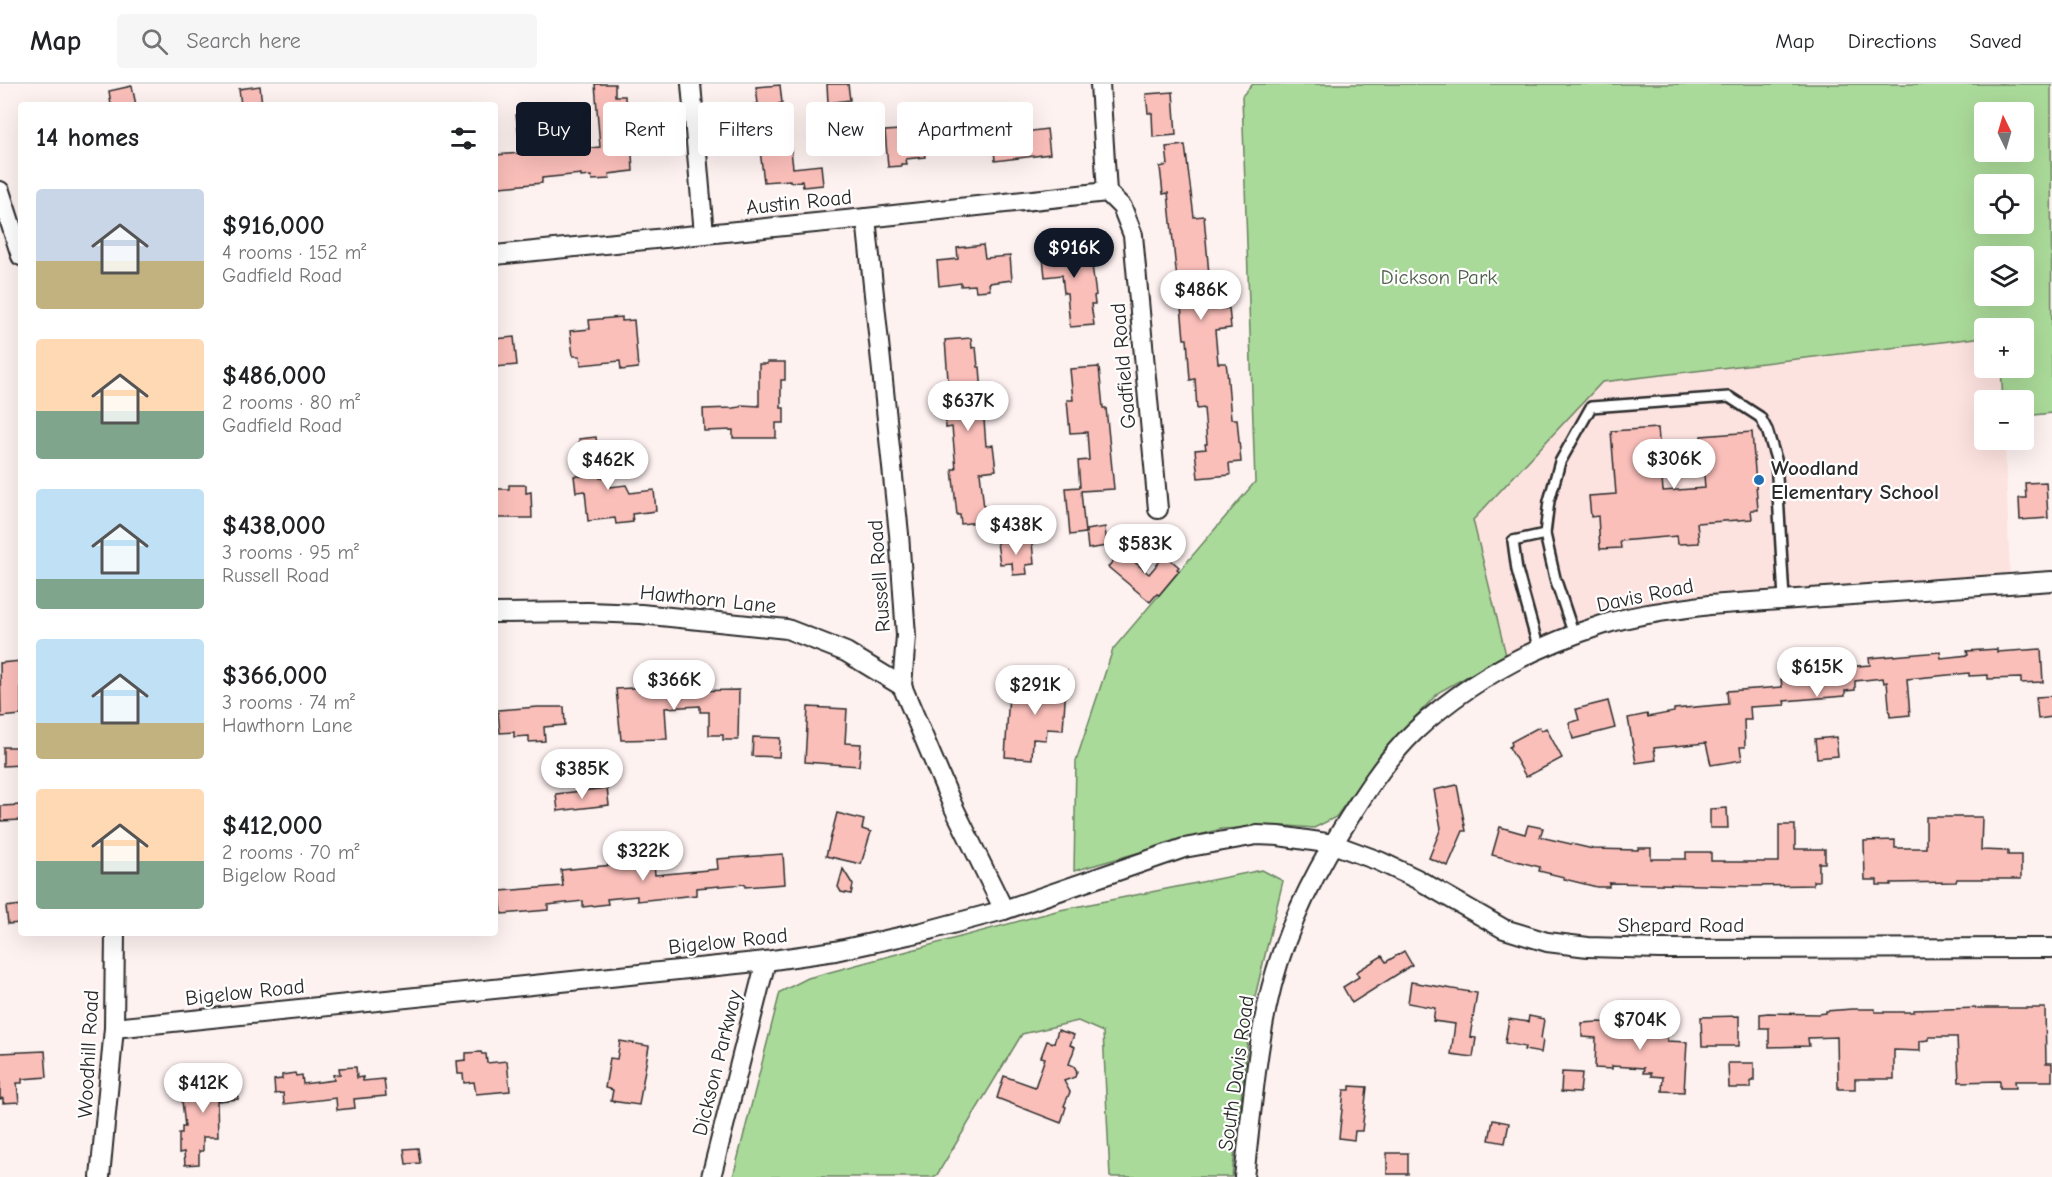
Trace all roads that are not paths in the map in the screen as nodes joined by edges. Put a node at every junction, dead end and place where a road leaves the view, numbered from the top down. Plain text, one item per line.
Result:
1 (691, 84) edge
2 (1100, 84) edge
3 (0, 191) edge
4 (1107, 192) junction
5 (866, 218) junction
6 (704, 234) junction
7 (18, 247) edge
8 (498, 255) edge
9 (1158, 509) dead end
10 (1545, 534) junction
11 (2052, 581) edge
12 (1784, 599) junction
13 (498, 613) edge
14 (1574, 635) junction
15 (1539, 650) junction
16 (902, 686) junction
17 (1333, 844) junction
18 (1004, 910) junction
19 (116, 936) edge
20 (2052, 948) edge
21 (766, 961) junction
22 (114, 1028) junction
23 (100, 1177) edge
24 (711, 1177) edge
25 (1244, 1177) edge

1 - 6 street
2 - 4 street
3 - 7 street
4 - 5 street, Austin Road
4 - 9 street, Gadfield Road
5 - 6 street, Austin Road
5 - 16 street, Russell Road
6 - 8 street, Austin Road
10 - 12 lane
10 - 14 lane
10 - 15 lane
11 - 12 street, Davis Road
12 - 14 street, Davis Road
13 - 16 street, Hawthorn Lane
14 - 15 street, Davis Road
15 - 17 street, Davis Road
16 - 18 street, Russell Road
17 - 18 street, Bigelow Road
17 - 20 street, Shepard Road
17 - 25 street, South Davis Road
18 - 21 street, Bigelow Road
19 - 22 street, Woodhill Road
21 - 22 street, Bigelow Road
21 - 24 street, Dickson Parkway
22 - 23 street, Woodhill Road

